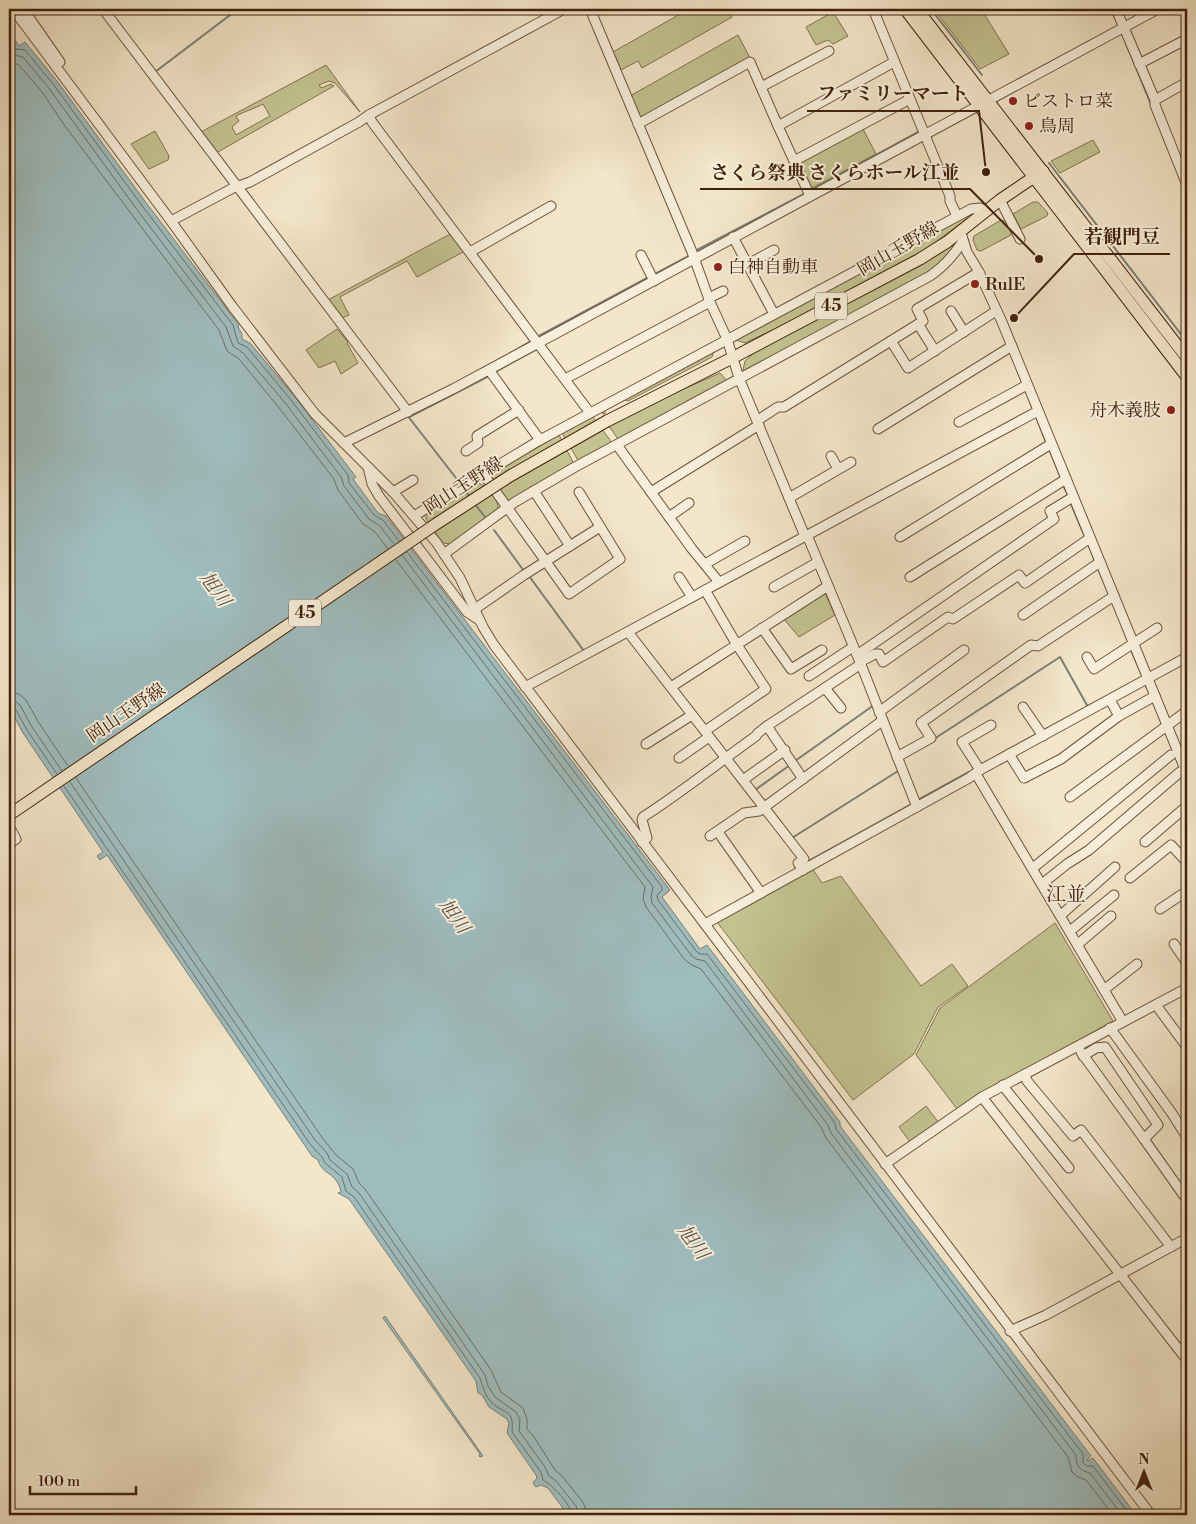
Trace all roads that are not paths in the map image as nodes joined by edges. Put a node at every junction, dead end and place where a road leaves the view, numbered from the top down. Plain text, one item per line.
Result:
1 (12, 9) edge
2 (23, 9) edge
3 (103, 9) edge
4 (564, 9) edge
5 (590, 9) edge
6 (873, 9) edge
7 (905, 9) edge
8 (917, 9) edge
9 (1116, 9) edge
10 (1158, 9) edge
11 (1124, 28) junction
12 (1187, 39) edge
13 (829, 51) dead end
14 (893, 63) junction
15 (1139, 64) junction
16 (55, 65) junction
17 (1187, 82) edge
18 (761, 87) junction
19 (908, 100) junction
20 (1155, 100) junction
21 (983, 102) junction
22 (369, 117) junction
23 (638, 124) junction
24 (778, 126) junction
25 (922, 136) junction
26 (794, 162) junction
27 (1039, 174) junction
28 (1187, 185) edge
29 (237, 188) junction
30 (809, 193) junction
31 (1000, 200) junction
32 (551, 206) dead end
33 (986, 211) junction
34 (957, 216) junction
35 (171, 221) junction
36 (962, 236) junction
37 (1020, 239) dead end
38 (735, 240) junction
39 (774, 250) dead end
40 (470, 252) junction
41 (641, 255) dead end
42 (693, 255) junction
43 (954, 255) junction
44 (970, 256) junction
45 (748, 264) junction
46 (979, 272) junction
47 (652, 277) junction
48 (723, 291) dead end
49 (710, 300) junction
50 (950, 311) dead end
51 (996, 311) junction
52 (774, 314) junction
53 (918, 324) junction
54 (964, 332) junction
55 (727, 339) junction
56 (890, 341) junction
57 (537, 343) junction
58 (1009, 348) junction
59 (935, 351) junction
60 (734, 357) junction
61 (1187, 358) edge
62 (491, 372) junction
63 (1187, 377) edge
64 (740, 378) junction
65 (565, 379) junction
66 (1025, 386) junction
67 (519, 410) junction
68 (1038, 411) junction
69 (406, 413) junction
70 (590, 413) junction
71 (758, 422) junction
72 (960, 422) dead end
73 (878, 429) dead end
74 (540, 440) junction
75 (344, 443) junction
76 (1051, 444) junction
77 (617, 445) junction
78 (466, 451) dead end
79 (831, 456) dead end
80 (851, 462) dead end
81 (368, 467) junction
82 (838, 469) junction
83 (484, 475) junction
84 (1066, 479) junction
85 (412, 480) dead end
86 (534, 491) junction
87 (393, 492) junction
88 (579, 492) dead end
89 (651, 492) junction
90 (1073, 497) junction
91 (789, 498) junction
92 (689, 504) dead end
93 (507, 509) junction
94 (414, 516) junction
95 (669, 517) junction
96 (600, 527) junction
97 (807, 535) junction
98 (900, 537) dead end
99 (1088, 540) junction
100 (745, 541) dead end
101 (570, 546) junction
102 (444, 554) junction
103 (546, 561) junction
104 (816, 563) junction
105 (705, 564) junction
106 (1098, 564) junction
107 (679, 577) dead end
108 (910, 577) dead end
109 (719, 582) junction
110 (774, 587) dead end
111 (826, 587) junction
112 (706, 592) junction
113 (692, 597) junction
114 (1112, 597) junction
115 (474, 609) junction
116 (1023, 615) dead end
117 (480, 621) junction
118 (762, 628) junction
119 (1157, 628) dead end
120 (628, 634) junction
121 (737, 644) junction
122 (1131, 645) junction
123 (822, 650) dead end
124 (964, 650) dead end
125 (856, 657) junction
126 (1087, 657) dead end
127 (1187, 658) edge
128 (809, 676) dead end
129 (1148, 679) junction
130 (525, 687) junction
131 (671, 687) junction
132 (825, 688) junction
133 (1152, 697) junction
134 (1111, 701) junction
135 (1023, 707) dead end
136 (840, 708) dead end
137 (1187, 711) edge
138 (879, 712) junction
139 (1119, 716) junction
140 (690, 717) junction
141 (882, 721) junction
142 (991, 725) dead end
143 (768, 726) junction
144 (1164, 727) junction
145 (1043, 736) junction
146 (706, 737) junction
147 (646, 744) dead end
148 (785, 750) junction
149 (1171, 755) dead end
150 (1010, 756) junction
151 (679, 758) dead end
152 (897, 758) junction
153 (724, 759) junction
154 (1184, 771) edge
155 (975, 774) junction
156 (803, 779) junction
157 (743, 780) junction
158 (1070, 797) dead end
159 (915, 804) junction
160 (1187, 806) edge
161 (762, 809) junction
162 (9, 815) edge
163 (9, 826) edge
164 (642, 842) junction
165 (1145, 842) dead end
166 (9, 844) edge
167 (1187, 857) edge
168 (802, 864) junction
169 (1115, 867) dead end
170 (1033, 868) junction
171 (1130, 878) dead end
172 (1042, 884) junction
173 (1187, 891) edge
174 (761, 893) junction
175 (1114, 896) dead end
176 (1160, 909) dead end
177 (1061, 915) junction
178 (1111, 916) dead end
179 (705, 924) junction
180 (1070, 931) junction
181 (1078, 944) junction
182 (1174, 944) dead end
183 (1187, 963) edge
184 (1137, 964) dead end
185 (1187, 988) edge
186 (1105, 989) junction
187 (1158, 1007) junction
188 (1123, 1022) junction
189 (1112, 1031) junction
190 (1094, 1043) junction
191 (1187, 1047) edge
192 (1080, 1050) junction
193 (1026, 1077) junction
194 (1005, 1088) junction
195 (982, 1098) junction
196 (1187, 1137) edge
197 (1144, 1139) junction
198 (885, 1164) junction
199 (1068, 1168) dead end
200 (1187, 1200) edge
201 (1187, 1238) edge
202 (1171, 1246) junction
203 (1123, 1272) junction
204 (1010, 1331) junction
205 (1187, 1360) edge
206 (1151, 1515) edge

1 - 16 street
2 - 16 street
3 - 29 street
4 - 22 street
5 - 23 street
6 - 14 street
7 - 21 main road
8 - 21 main road
9 - 11 street
10 - 11 street
11 - 15 street
11 - 21 street
12 - 15 street
13 - 18 street
14 - 19 street
14 - 24 street
15 - 20 street
16 - 35 street
17 - 20 street
18 - 23 street
18 - 24 street
19 - 25 street
19 - 26 street
20 - 28 street
21 - 25 street
21 - 27 main road
22 - 29 street
22 - 40 street
23 - 42 street
24 - 26 street
25 - 30 street
25 - 34 street
26 - 30 street
27 - 31 main road, 岡山玉野線 / 45
27 - 61 main road
27 - 63 main road
29 - 35 street
29 - 69 street
30 - 38 street
31 - 33 main road, 岡山玉野線 / 45
31 - 37 street
32 - 40 street
33 - 34 street
33 - 36 main road, 岡山玉野線 / 45
34 - 52 street
35 - 75 street
36 - 43 street
36 - 44 street
36 - 60 main road, 岡山玉野線 / 45
38 - 42 street
38 - 45 street
39 - 45 street
40 - 57 street
41 - 47 street
42 - 47 street
42 - 49 street
43 - 44 street
43 - 64 street
44 - 46 street
45 - 52 street
46 - 51 street
46 - 53 street
47 - 57 street
48 - 49 street
49 - 55 street
49 - 65 street
50 - 54 street
51 - 54 street
51 - 58 street
52 - 55 street
53 - 56 street
53 - 59 street
54 - 59 street
55 - 60 street
55 - 70 street
56 - 59 street
56 - 71 street
57 - 62 street
57 - 65 street
58 - 66 street
58 - 73 street
60 - 64 street
60 - 162 main road, 岡山玉野線 / 45, bridge
62 - 67 street
62 - 69 street
64 - 71 street
64 - 77 street
65 - 70 street
66 - 68 street
66 - 72 street
67 - 74 street
67 - 78 street
68 - 76 street
68 - 97 street
69 - 75 street
70 - 74 street
71 - 89 street
71 - 91 street
74 - 83 street
75 - 81 street
76 - 84 street
76 - 98 street
77 - 86 street
77 - 89 street
79 - 82 street
80 - 82 street
81 - 87 street
81 - 117 street
82 - 91 street
83 - 93 street
83 - 94 street
84 - 90 street
84 - 108 street
85 - 87 street
86 - 93 street
86 - 101 street
87 - 94 street
88 - 96 street
89 - 95 street
90 - 99 street
90 - 125 street
91 - 97 street
92 - 95 street
93 - 102 street
93 - 103 street
94 - 102 street
95 - 105 street
96 - 101 street
96 - 103 street
97 - 104 street
97 - 109 street
99 - 106 street
99 - 125 street
100 - 105 street
101 - 103 street
102 - 115 street
103 - 115 street
104 - 110 street
104 - 111 street
105 - 109 street
106 - 114 street
106 - 116 street
107 - 113 street
109 - 112 street
111 - 118 street
111 - 125 street
112 - 113 street
112 - 121 street
113 - 120 street
114 - 122 street
114 - 152 street
115 - 117 street
117 - 130 street
118 - 121 street
118 - 123 street
119 - 122 street
120 - 130 street
120 - 131 street
121 - 131 street
121 - 146 street
122 - 126 street
122 - 129 street
124 - 138 street
125 - 128 street
125 - 132 street
125 - 138 street
127 - 129 street
129 - 133 street
129 - 134 street
130 - 164 street
131 - 140 street
132 - 136 street
132 - 143 street
133 - 139 street
133 - 144 street
134 - 139 street
134 - 145 street
135 - 145 street
137 - 144 street
138 - 141 street
139 - 150 street
140 - 146 street
140 - 147 street
141 - 152 street
141 - 156 street
142 - 155 street
143 - 148 street
143 - 153 street
144 - 154 street
144 - 158 street
145 - 150 street
146 - 151 street
146 - 153 street
148 - 156 street
148 - 157 street
149 - 170 street
150 - 155 street
152 - 159 street
153 - 157 street
153 - 164 street
154 - 172 street
155 - 159 street
155 - 170 street
156 - 161 street
157 - 161 street
159 - 168 street
160 - 165 street
161 - 168 street
161 - 174 street
163 - 166 street
164 - 179 street
167 - 171 street
168 - 174 street
169 - 177 street
170 - 172 street
172 - 177 street
173 - 176 street
174 - 179 street
175 - 180 street
177 - 180 street
178 - 181 street
179 - 198 street
180 - 181 street
181 - 186 street
182 - 183 street
184 - 186 street
185 - 187 street
186 - 188 street
187 - 188 street
187 - 191 street
188 - 189 street
189 - 190 street
189 - 196 street
190 - 192 street
190 - 197 street
192 - 193 street
192 - 197 street
193 - 194 street
193 - 202 street
194 - 195 street
194 - 199 street
195 - 198 street
195 - 203 street
197 - 200 street
198 - 204 street
201 - 202 street
202 - 203 street
203 - 204 street
203 - 205 street
204 - 206 street

